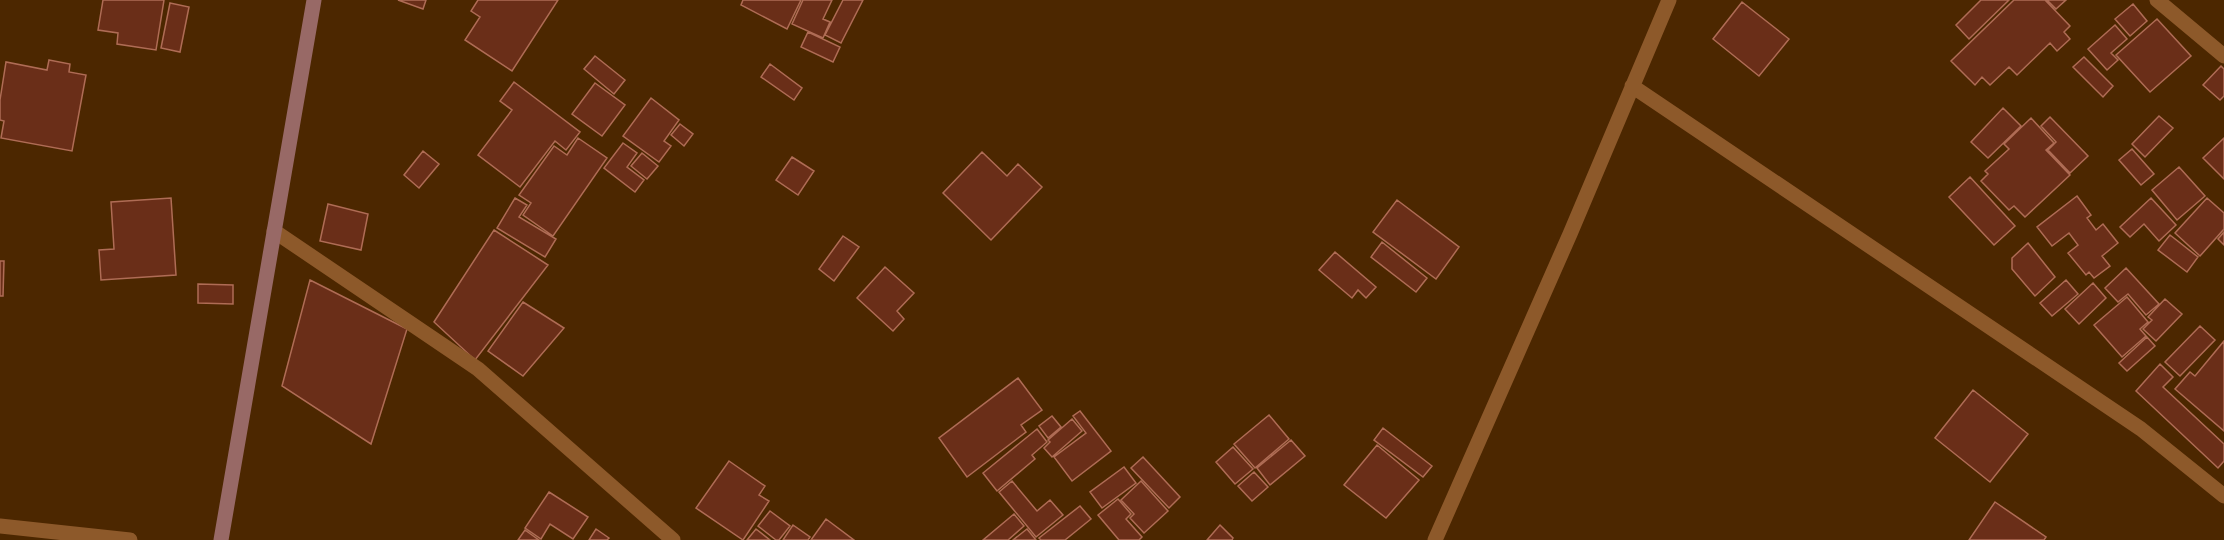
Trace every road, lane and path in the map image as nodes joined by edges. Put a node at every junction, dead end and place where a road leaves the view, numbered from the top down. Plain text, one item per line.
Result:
1 (314, 0) edge
2 (1669, 0) edge
3 (2157, 0) edge
4 (2224, 56) edge
5 (1632, 86) junction
6 (274, 231) junction
7 (2224, 496) edge
8 (0, 526) edge
9 (130, 540) edge
10 (221, 540) edge
11 (673, 540) edge
12 (1435, 540) edge

1 - 6 street
2 - 5 street
3 - 4 street
5 - 7 street
5 - 12 street
6 - 10 street
6 - 11 street
8 - 9 street

